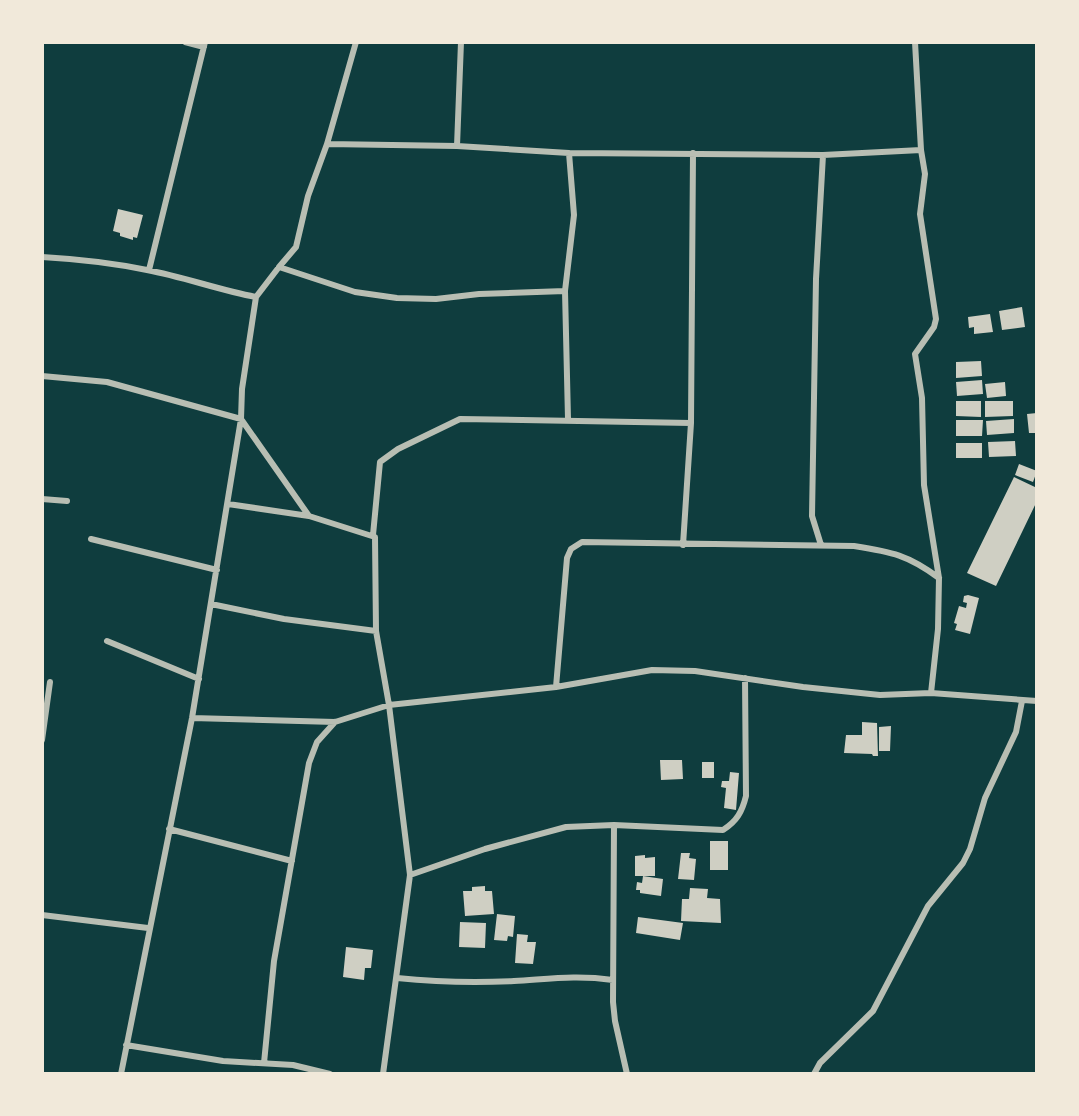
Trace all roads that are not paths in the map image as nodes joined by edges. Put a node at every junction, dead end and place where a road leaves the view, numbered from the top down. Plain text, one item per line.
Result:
1 (185, 42) edge
2 (356, 42) edge
3 (461, 42) edge
4 (915, 42) edge
5 (205, 44) edge
6 (327, 144) junction
7 (457, 146) junction
8 (921, 150) junction
9 (569, 153) junction
10 (693, 153) junction
11 (823, 155) junction
12 (42, 257) edge
13 (279, 267) junction
14 (149, 270) junction
15 (565, 291) junction
16 (256, 297) junction
17 (42, 376) edge
18 (241, 419) junction
19 (568, 419) junction
20 (691, 423) junction
21 (42, 499) edge
22 (67, 501) dead end
23 (228, 504) junction
24 (309, 516) junction
25 (373, 535) junction
26 (91, 539) dead end
27 (683, 545) junction
28 (821, 545) junction
29 (217, 570) junction
30 (939, 578) junction
31 (211, 604) junction
32 (376, 631) junction
33 (107, 641) dead end
34 (745, 678) junction
35 (199, 679) junction
36 (50, 682) dead end
37 (556, 687) junction
38 (931, 693) junction
39 (1022, 701) junction
40 (1037, 701) edge
41 (389, 705) junction
42 (192, 718) junction
43 (335, 722) junction
44 (42, 740) edge
45 (614, 825) junction
46 (169, 829) junction
47 (292, 861) junction
48 (410, 875) junction
49 (42, 915) edge
50 (148, 928) junction
51 (397, 978) junction
52 (613, 980) junction
53 (126, 1045) junction
54 (264, 1063) junction
55 (121, 1074) edge
56 (330, 1074) edge
57 (383, 1074) edge
58 (627, 1074) edge
59 (814, 1074) edge

1 - 5 street
2 - 6 street
3 - 7 street
4 - 8 street
5 - 14 street
6 - 7 street
6 - 13 street
7 - 9 street
8 - 11 street
8 - 30 street
9 - 10 street
9 - 15 street
10 - 11 street
10 - 20 street
11 - 28 street
12 - 14 street
13 - 15 street
13 - 16 street
14 - 16 street
15 - 19 street
16 - 18 street
17 - 18 street
18 - 23 street
18 - 24 street
19 - 20 street
19 - 25 street
20 - 27 street
21 - 22 street
23 - 24 street
23 - 29 street
24 - 25 street
25 - 32 street
26 - 29 street
27 - 28 street
27 - 37 street
28 - 30 street
29 - 31 street
30 - 38 street
31 - 32 street
31 - 35 street
32 - 41 street
33 - 35 street
34 - 37 street
34 - 38 street
34 - 45 street
35 - 42 street
36 - 44 street
37 - 41 street
38 - 39 street
39 - 40 street
39 - 59 street
41 - 43 street
41 - 48 street
42 - 43 street
42 - 46 street
43 - 47 street
45 - 48 street
45 - 52 street
46 - 47 street
46 - 50 street
47 - 54 street
48 - 51 street
49 - 50 street
50 - 53 street
51 - 52 street
51 - 57 street
52 - 58 street
53 - 54 street
53 - 55 street
54 - 56 street

